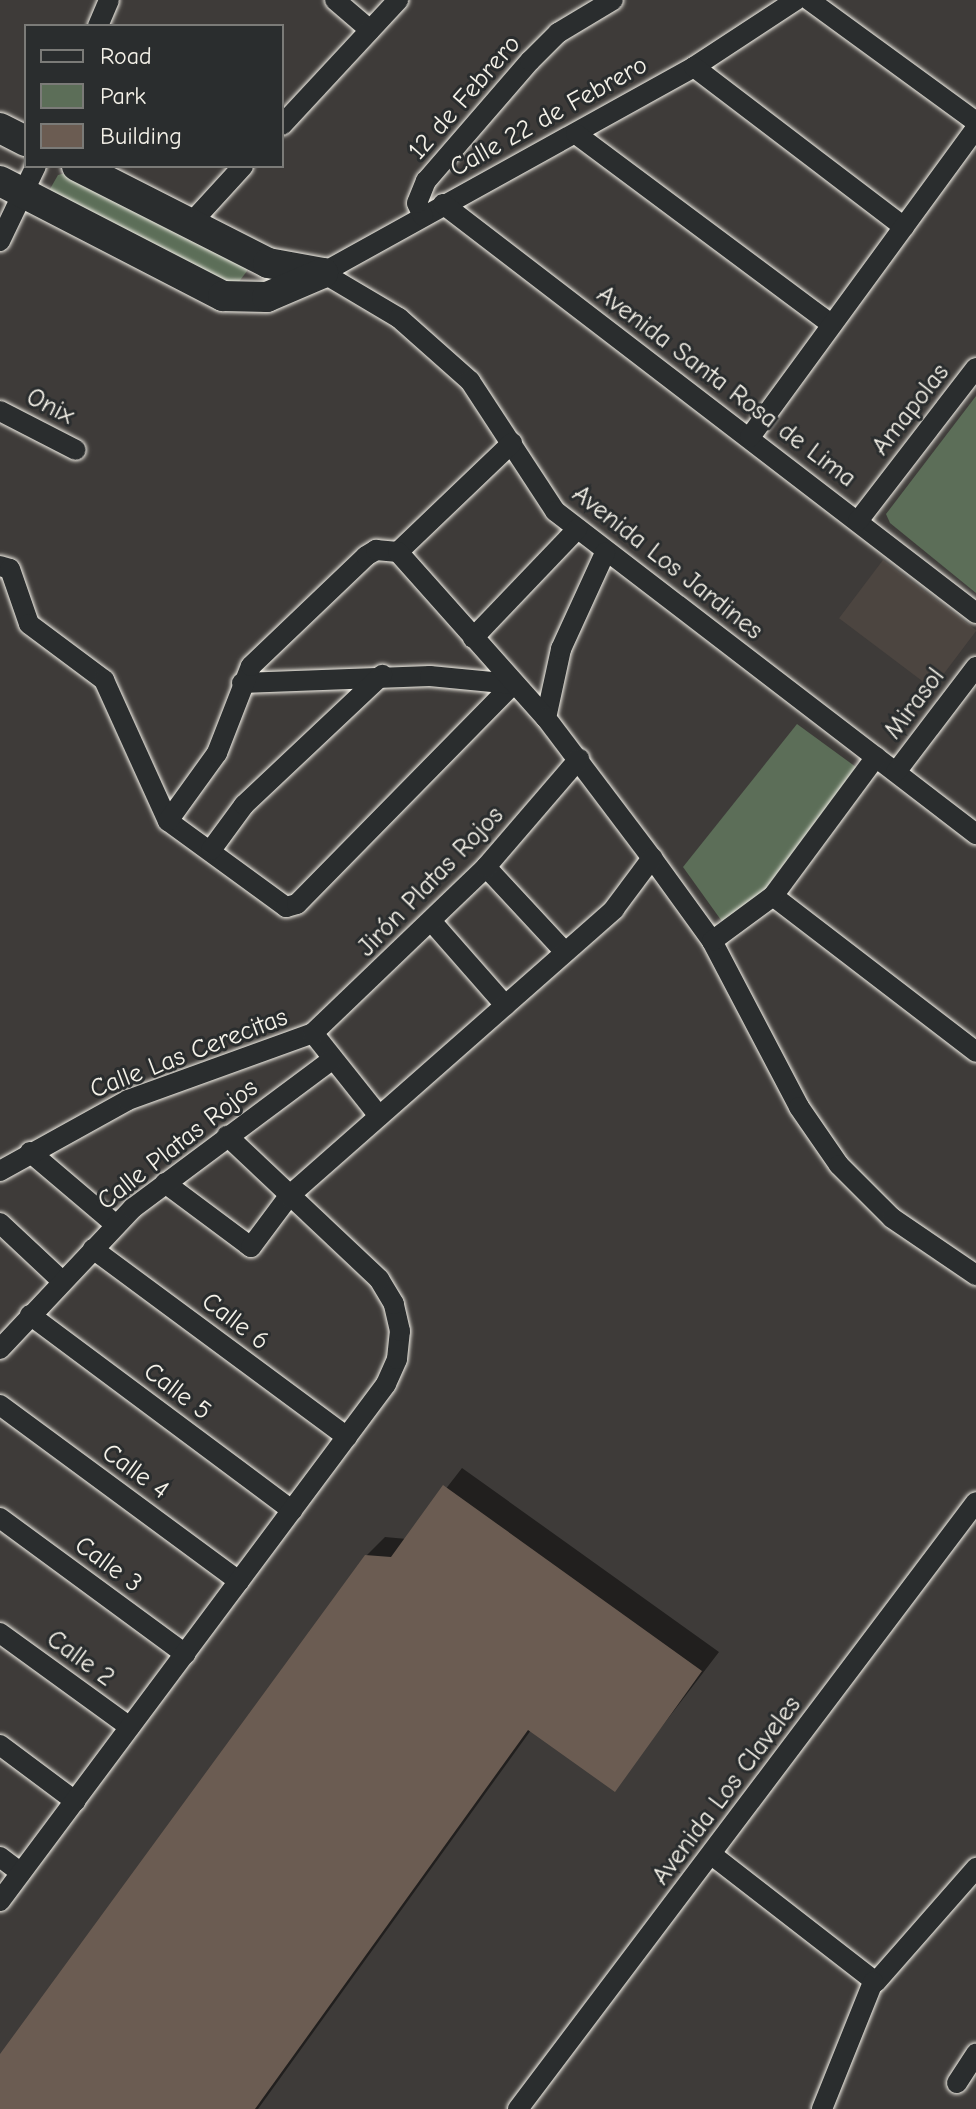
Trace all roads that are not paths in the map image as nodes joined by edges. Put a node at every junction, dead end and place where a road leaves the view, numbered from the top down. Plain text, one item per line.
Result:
1 (109, 0) edge
2 (335, 0) edge
3 (398, 0) edge
4 (613, 0) edge
5 (796, 0) edge
6 (809, 0) edge
7 (99, 24) edge
8 (370, 30) junction
9 (694, 67) junction
10 (284, 123) edge
11 (976, 125) edge
12 (0, 128) edge
13 (576, 134) junction
14 (24, 140) edge
15 (81, 168) edge
16 (241, 168) edge
17 (20, 180) edge
18 (443, 204) junction
19 (423, 216) junction
20 (191, 223) junction
21 (904, 227) junction
22 (0, 241) edge
23 (323, 273) junction
24 (832, 325) junction
25 (976, 368) edge
26 (0, 411) edge
27 (750, 437) junction
28 (512, 443) junction
29 (76, 450) dead end
30 (858, 521) junction
31 (577, 529) junction
32 (398, 552) junction
33 (605, 553) junction
34 (0, 566) edge
35 (976, 613) edge
36 (473, 638) junction
37 (976, 667) edge
38 (382, 675) junction
39 (242, 683) junction
40 (513, 684) junction
41 (546, 718) junction
42 (876, 757) junction
43 (579, 759) junction
44 (896, 772) junction
45 (168, 821) junction
46 (976, 834) edge
47 (211, 850) junction
48 (652, 858) junction
49 (486, 867) junction
50 (773, 896) junction
51 (432, 922) junction
52 (712, 941) junction
53 (565, 952) junction
54 (505, 1005) junction
55 (313, 1033) junction
56 (976, 1052) edge
57 (330, 1061) junction
58 (379, 1116) junction
59 (227, 1136) junction
60 (30, 1152) junction
61 (0, 1171) edge
62 (165, 1183) junction
63 (289, 1196) junction
64 (0, 1223) edge
65 (116, 1225) junction
66 (93, 1249) junction
67 (976, 1275) edge
68 (62, 1281) junction
69 (30, 1315) junction
70 (0, 1349) edge
71 (0, 1405) edge
72 (347, 1437) junction
73 (976, 1502) edge
74 (292, 1510) junction
75 (0, 1518) edge
76 (239, 1581) junction
77 (0, 1633) edge
78 (185, 1654) junction
79 (130, 1727) junction
80 (0, 1745) edge
81 (75, 1801) junction
82 (712, 1855) junction
83 (0, 1857) edge
84 (976, 1868) edge
85 (21, 1873) junction
86 (0, 1901) edge
87 (873, 1982) junction
88 (976, 2054) edge
89 (957, 2083) dead end
90 (518, 2109) edge
91 (822, 2109) edge

1 - 7 street
2 - 8 street
3 - 8 street
4 - 19 street, 12 de Febrero
5 - 9 street, Calle 22 de Febrero
6 - 11 street
8 - 10 street
9 - 13 street, Calle 22 de Febrero
9 - 21 street
11 - 21 street
12 - 14 street
13 - 18 street, Calle 22 de Febrero
13 - 24 street
15 - 20 street
16 - 20 street
17 - 22 street
17 - 23 street
18 - 19 street, Calle 22 de Febrero
18 - 27 street, Avenida Santa Rosa de Lima
19 - 23 street, Calle 22 de Febrero
20 - 23 street
21 - 24 street
23 - 28 street, Avenida Los Jardines
24 - 27 street
25 - 30 street, Amapolas
26 - 29 street, Onix
27 - 30 street, Avenida Santa Rosa de Lima
28 - 31 street, Avenida Los Jardines
28 - 32 street
30 - 35 street, Avenida Santa Rosa de Lima
31 - 33 street, Avenida Los Jardines
31 - 36 street
32 - 36 street
32 - 39 street
33 - 41 street
33 - 42 street, Avenida Los Jardines
34 - 45 street
36 - 40 street
37 - 44 street, Mirasol
38 - 39 street
38 - 40 street
38 - 47 street
39 - 45 street
40 - 41 street
40 - 47 street
41 - 43 street
42 - 44 street, Avenida Los Jardines
42 - 50 street
43 - 48 street
43 - 49 street, Jirón Platas Rojos
44 - 46 street, Avenida Los Jardines
45 - 47 street
48 - 52 street
48 - 53 street
49 - 51 street, Jirón Platas Rojos
49 - 53 street
50 - 52 street
50 - 56 street
51 - 54 street
51 - 55 street, Jirón Platas Rojos
52 - 67 street
53 - 54 street
54 - 58 street
55 - 57 street
55 - 60 street, Calle Las Cerecitas
57 - 58 street
57 - 59 street, Calle Platas Rojos
58 - 63 street
59 - 62 street, Calle Platas Rojos
59 - 63 street
60 - 61 street, Calle Las Cerecitas
60 - 65 street
62 - 63 street
62 - 65 street, Calle Platas Rojos
63 - 72 street
64 - 68 street
65 - 66 street, Calle Platas Rojos
66 - 68 street, Calle Platas Rojos
66 - 72 street, Calle 6
68 - 69 street, Calle Platas Rojos
69 - 70 street, Calle Platas Rojos
69 - 74 street, Calle 5
71 - 76 street, Calle 4
72 - 74 street
73 - 82 street, Avenida Los Claveles
74 - 76 street
75 - 78 street, Calle 3
76 - 78 street
77 - 79 street, Calle 2
78 - 79 street
79 - 81 street
80 - 81 street
81 - 85 street
82 - 87 street
82 - 90 street, Avenida Los Claveles
83 - 85 street
84 - 87 street
85 - 86 street
87 - 91 street
88 - 89 street

